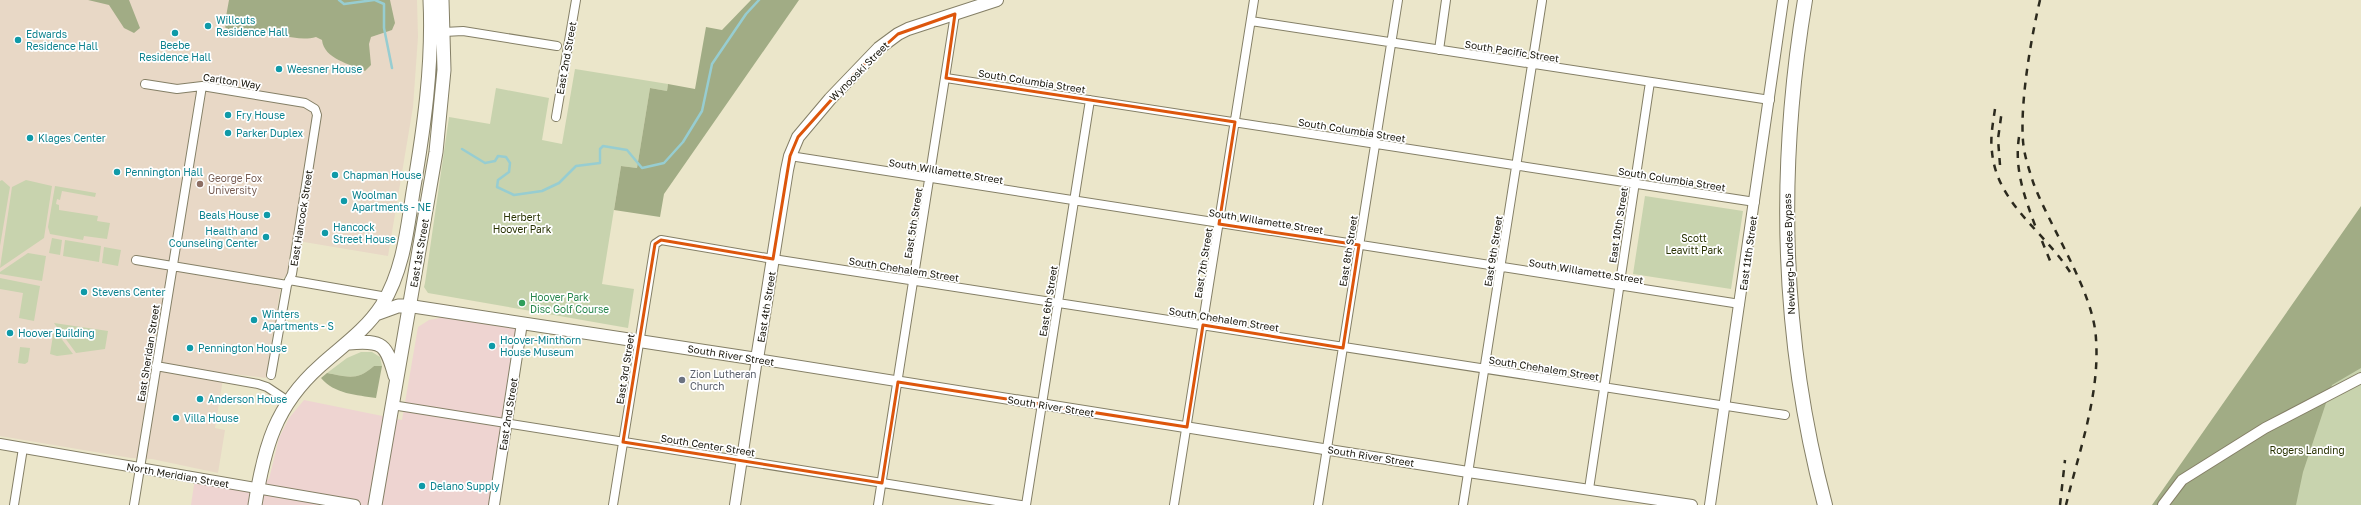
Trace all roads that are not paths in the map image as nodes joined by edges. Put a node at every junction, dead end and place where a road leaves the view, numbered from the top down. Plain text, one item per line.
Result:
1 (430, 0) edge
2 (442, 0) edge
3 (576, 0) edge
4 (997, 0) edge
5 (1254, 0) edge
6 (1398, 0) edge
7 (1446, 0) edge
8 (1784, 0) edge
9 (1805, 0) edge
10 (1542, 1) edge
11 (955, 14) junction
12 (1251, 22) junction
13 (444, 32) junction
14 (1391, 43) junction
15 (557, 46) dead end
16 (1439, 50) junction
17 (1532, 64) junction
18 (946, 78) junction
19 (1650, 82) junction
20 (145, 84) dead end
21 (202, 86) junction
22 (1090, 100) junction
23 (1770, 100) junction
24 (315, 109) joint
25 (556, 116) dead end
26 (1235, 122) junction
27 (1375, 144) junction
28 (790, 156) junction
29 (1516, 165) junction
30 (930, 179) junction
31 (1635, 184) junction
32 (1074, 202) junction
33 (1755, 202) junction
34 (1219, 224) junction
35 (661, 240) joint
36 (1359, 245) junction
37 (404, 246) junction
38 (773, 259) junction
39 (136, 260) dead end
40 (172, 266) junction
41 (1500, 268) junction
42 (914, 280) junction
43 (288, 283) junction
44 (1619, 286) junction
45 (387, 297) junction
46 (1058, 303) junction
47 (1740, 304) junction
48 (410, 306) junction
49 (376, 314) junction
50 (522, 323) junction
51 (1203, 325) junction
52 (640, 341) junction
53 (349, 343) junction
54 (1343, 348) junction
55 (757, 359) junction
56 (156, 366) junction
57 (1484, 369) junction
58 (271, 375) dead end
59 (2361, 378) edge
60 (396, 380) junction
61 (898, 382) junction
62 (1604, 388) junction
63 (288, 401) junction
64 (1042, 404) junction
65 (392, 405) junction
66 (1724, 406) junction
67 (1785, 415) dead end
68 (507, 424) junction
69 (1187, 427) junction
70 (623, 442) junction
71 (0, 444) edge
72 (23, 448) junction
73 (1326, 449) junction
74 (742, 461) junction
75 (140, 468) junction
76 (1468, 472) junction
77 (882, 483) junction
78 (258, 488) junction
79 (1589, 489) junction
80 (14, 505) edge
81 (134, 505) edge
82 (255, 505) edge
83 (355, 505) edge
84 (375, 505) edge
85 (494, 505) edge
86 (613, 505) edge
87 (735, 505) edge
88 (878, 505) edge
89 (1021, 505) edge
90 (1026, 505) edge
91 (1174, 505) edge
92 (1318, 505) edge
93 (1463, 505) edge
94 (1692, 505) edge
95 (1710, 505) edge
96 (1825, 505) edge
97 (2163, 505) edge

1 - 37 main road, East 1st Street
2 - 13 main road, East 1st Street
3 - 25 street, East 2nd Street
4 - 11 main road, Wynooski Street
5 - 12 street, East 7th Street
6 - 14 street, East 8th Street
7 - 16 street
8 - 23 street, East 11th Street
9 - 96 highway, Newberg-Dundee Bypass
10 - 17 street, East 9th Street
11 - 18 street, East 5th Street
11 - 28 main road, Wynooski Street
12 - 14 street, South Pacific Street
12 - 26 street, East 7th Street
13 - 15 street
13 - 48 main road, East 1st Street
14 - 16 street, South Pacific Street
14 - 27 street, East 8th Street
16 - 17 street, South Pacific Street
17 - 19 street, South Pacific Street
17 - 29 street, East 9th Street
18 - 22 street, South Columbia Street
18 - 30 street, East 5th Street
19 - 23 street, South Pacific Street
19 - 31 street, East 10th Street
20 - 21 street, Carlton Way
21 - 24 street, Carlton Way
21 - 40 street, East Sheridan Street
22 - 26 street, South Columbia Street
22 - 32 street, East 6th Street
23 - 33 street, East 11th Street
24 - 43 street, East Hancock Street
26 - 27 street, South Columbia Street
26 - 34 street, East 7th Street
27 - 29 street, South Columbia Street
27 - 36 street, East 8th Street
28 - 30 street, South Willamette Street
28 - 38 main road, East 4th Street
29 - 31 street, South Columbia Street
29 - 41 street, East 9th Street
30 - 32 street, South Willamette Street
30 - 42 street, East 5th Street
31 - 33 street, South Columbia Street
31 - 44 street, East 10th Street
32 - 34 street, South Willamette Street
32 - 46 street, East 6th Street
33 - 47 street, East 11th Street
34 - 36 street, South Willamette Street
34 - 51 street, East 7th Street
35 - 38 street, South Chehalem Street
35 - 52 street, East 3rd Street
36 - 41 street, South Willamette Street
36 - 54 street, East 8th Street
37 - 45 main road, East 1st Street
37 - 48 main road
38 - 42 street, South Chehalem Street
38 - 55 main road, East 4th Street
39 - 40 street
40 - 43 street
40 - 56 street, East Sheridan Street
41 - 44 street, South Willamette Street
41 - 57 street, East 9th Street
42 - 46 street, South Chehalem Street
42 - 61 street, East 5th Street
43 - 45 street
43 - 58 street, East Hancock Street
44 - 47 street, South Willamette Street
44 - 62 street, East 10th Street
45 - 49 main road, East 1st Street
46 - 51 street, South Chehalem Street
46 - 64 street, East 6th Street
47 - 66 street, East 11th Street
48 - 49 main road
48 - 50 main road, South River Street
48 - 60 main road, East 1st Street
49 - 53 main road, East 1st Street
50 - 52 main road, South River Street
50 - 68 street, East 2nd Street
51 - 54 street, South Chehalem Street
51 - 69 street, East 7th Street
52 - 55 main road, South River Street
52 - 70 street, East 3rd Street
53 - 60 main road
53 - 63 main road
54 - 57 street, South Chehalem Street
54 - 73 street, East 8th Street
55 - 61 street, South River Street
55 - 74 street, East 4th Street
56 - 63 street
56 - 75 street, East Sheridan Street
57 - 62 street, South Chehalem Street
57 - 76 street, East 9th Street
59 - 97 street
60 - 65 main road, East 1st Street
61 - 64 street, South River Street
61 - 77 street, East 5th Street
62 - 66 street, South Chehalem Street
62 - 79 street, East 10th Street
63 - 78 main road
64 - 69 street, South River Street
64 - 90 street, East 6th Street
65 - 68 street, South Center Street
65 - 84 main road, East 1st Street
66 - 67 street, South Chehalem Street
66 - 95 street, East 11th Street
68 - 70 street, South Center Street
68 - 85 street, East 2nd Street
69 - 73 street, South River Street
69 - 91 street, East 7th Street
70 - 74 street, South Center Street
70 - 86 street, East 3rd Street
71 - 72 street, North Meridian Street
72 - 75 street, North Meridian Street
72 - 80 street
73 - 76 street, South River Street
73 - 92 street, East 8th Street
74 - 77 street, South Center Street
74 - 87 street, East 4th Street
75 - 78 street, North Meridian Street
75 - 81 street, East Sheridan Street
76 - 79 street, South River Street
76 - 93 street, East 9th Street
77 - 88 street, East 5th Street
77 - 89 street, South Center Street
78 - 82 main road
78 - 83 street, North Meridian Street
79 - 94 street, South River Street

